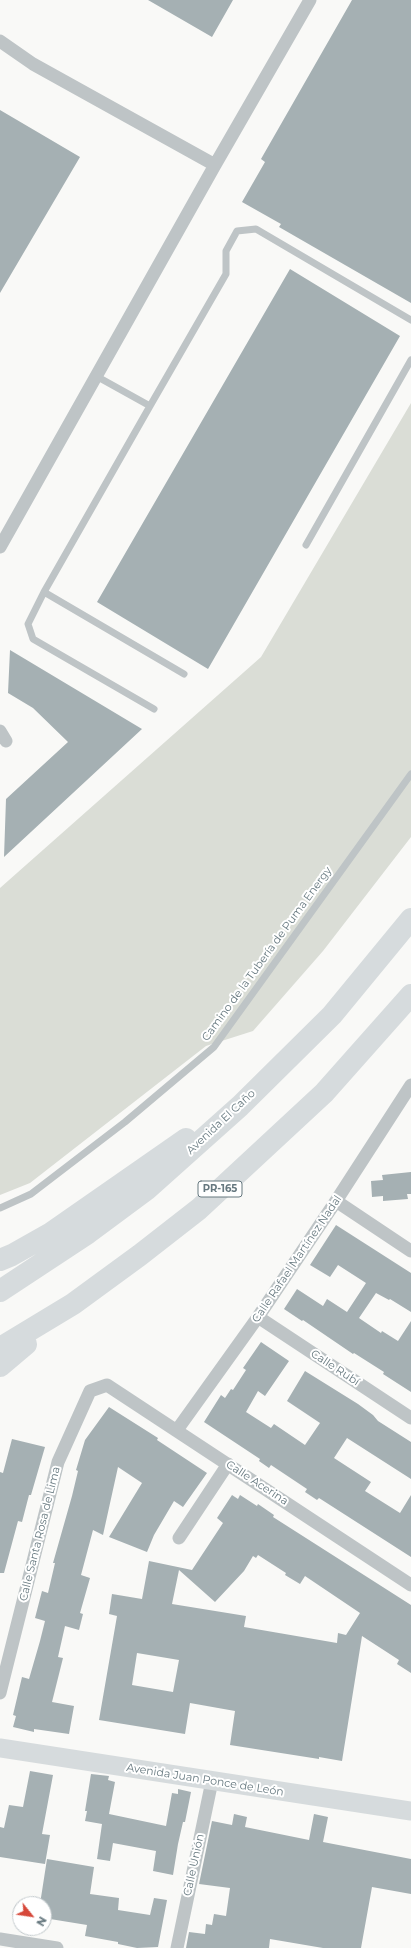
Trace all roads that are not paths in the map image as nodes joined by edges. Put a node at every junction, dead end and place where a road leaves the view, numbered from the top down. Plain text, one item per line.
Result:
1 (310, 0) edge
2 (0, 41) edge
3 (215, 165) junction
4 (411, 320) edge
5 (411, 360) edge
6 (96, 376) junction
7 (150, 406) junction
8 (306, 545) dead end
9 (0, 547) edge
10 (44, 592) junction
11 (184, 674) dead end
12 (154, 709) dead end
13 (411, 774) edge
14 (411, 919) edge
15 (411, 995) edge
16 (411, 1085) edge
17 (240, 1106) junction
18 (336, 1201) junction
19 (0, 1208) edge
20 (411, 1251) edge
21 (0, 1260) edge
22 (0, 1291) edge
23 (72, 1304) junction
24 (258, 1318) junction
25 (0, 1348) edge
26 (0, 1366) edge
27 (101, 1387) joint
28 (411, 1418) edge
29 (177, 1430) junction
30 (228, 1464) junction
31 (179, 1538) dead end
32 (411, 1585) edge
33 (0, 1693) edge
34 (0, 1748) edge
35 (212, 1781) junction
36 (411, 1811) edge
37 (0, 1939) edge
38 (57, 1948) edge
39 (177, 1948) edge

1 - 3 street
2 - 3 street
3 - 6 street
4 - 7 lane
5 - 8 lane
6 - 7 lane
6 - 9 street
7 - 10 lane
10 - 11 lane
10 - 12 lane
13 - 19 lane, Camino de la Tubería de Puma Energy
14 - 17 highway, Avenida El Caño
15 - 23 highway, PR-165
16 - 18 street, Calle Rafael Martínez Nadal
17 - 21 highway
17 - 22 highway, Avenida El Caño
18 - 20 street
18 - 24 street, Calle Rafael Martínez Nadal
23 - 25 highway, PR-165
23 - 26 highway
24 - 28 street, Calle Rubí
24 - 29 street, Calle Rafael Martínez Nadal
27 - 29 street, Calle Acerina
27 - 33 street, Calle Santa Rosa de Lima
29 - 30 street, Calle Acerina
30 - 31 street
30 - 32 street, Calle Acerina
34 - 35 main road, Avenida Juan Ponce de León
35 - 36 main road, Avenida Juan Ponce de León
35 - 39 street, Calle Unión
37 - 38 street

